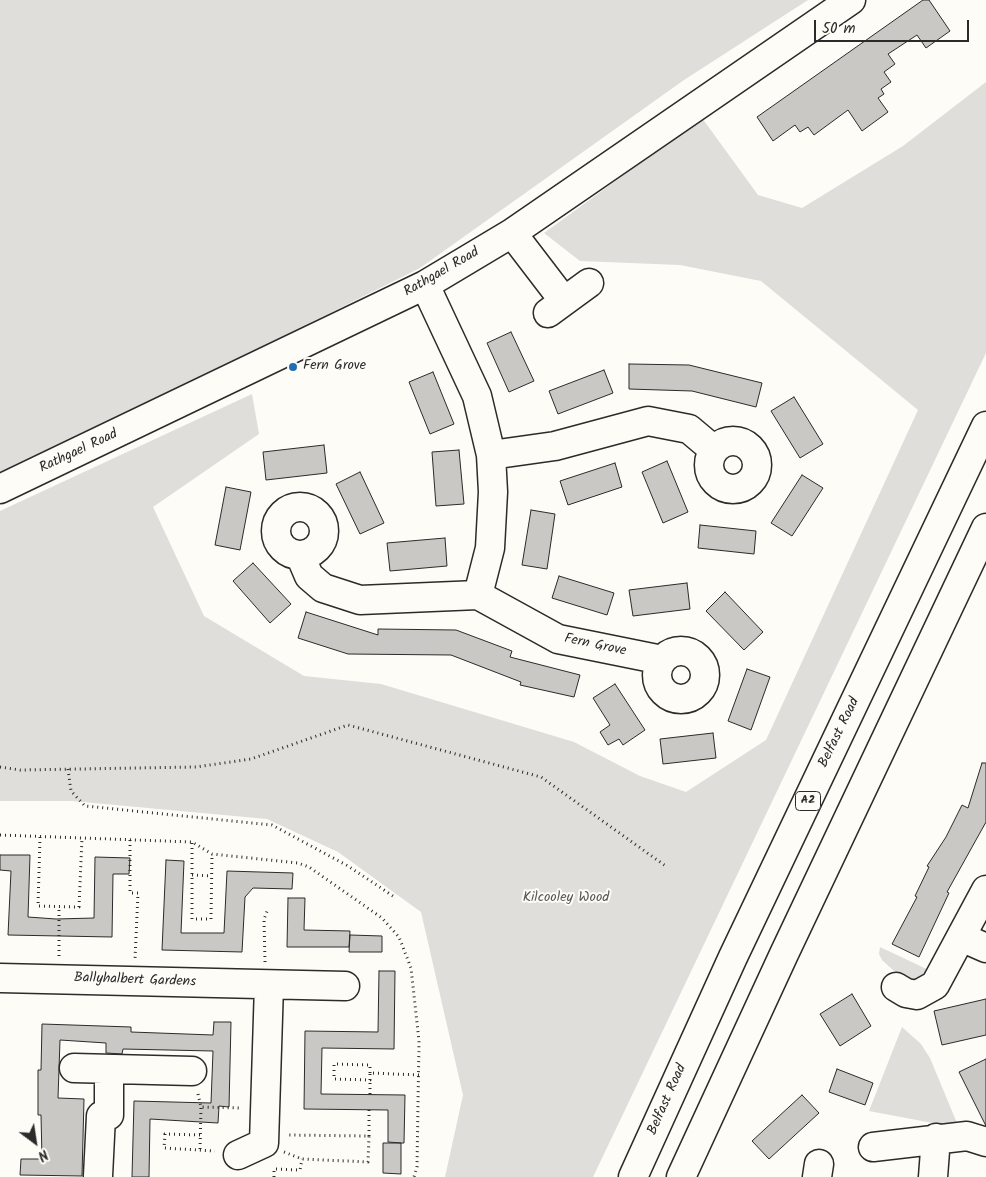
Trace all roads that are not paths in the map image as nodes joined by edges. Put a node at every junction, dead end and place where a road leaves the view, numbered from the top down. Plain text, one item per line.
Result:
1 (851, 0) edge
2 (512, 232) junction
3 (588, 283) dead end
4 (425, 285) junction
5 (986, 426) edge
6 (714, 450) dead end
7 (491, 455) junction
8 (0, 489) edge
9 (986, 528) edge
10 (300, 555) dead end
11 (478, 595) junction
12 (662, 660) dead end
13 (986, 890) edge
14 (961, 937) junction
15 (986, 948) edge
16 (0, 978) edge
17 (269, 985) junction
18 (345, 986) dead end
19 (896, 986) dead end
20 (74, 1068) dead end
21 (109, 1068) junction
22 (192, 1071) road end
23 (936, 1138) junction
24 (986, 1142) edge
25 (873, 1147) dead end
26 (238, 1154) road end
27 (98, 1176) dead end
28 (633, 1177) edge
29 (681, 1177) edge
30 (933, 1177) edge

1 - 2 main road, Rathgael Road
2 - 3 main road
2 - 4 main road, Rathgael Road
4 - 7 main road
4 - 8 main road, Rathgael Road
5 - 28 main road, Belfast Road / A2
6 - 7 main road
7 - 11 main road
9 - 29 main road
10 - 11 main road
11 - 12 main road, Fern Grove
13 - 14 main road
14 - 15 main road
14 - 19 main road
16 - 17 main road, Ballyhalbert Gardens
17 - 18 main road, Ballyhalbert Gardens
17 - 26 main road
20 - 21 main road
21 - 22 main road
21 - 27 main road
23 - 24 main road
23 - 25 main road
23 - 30 main road

